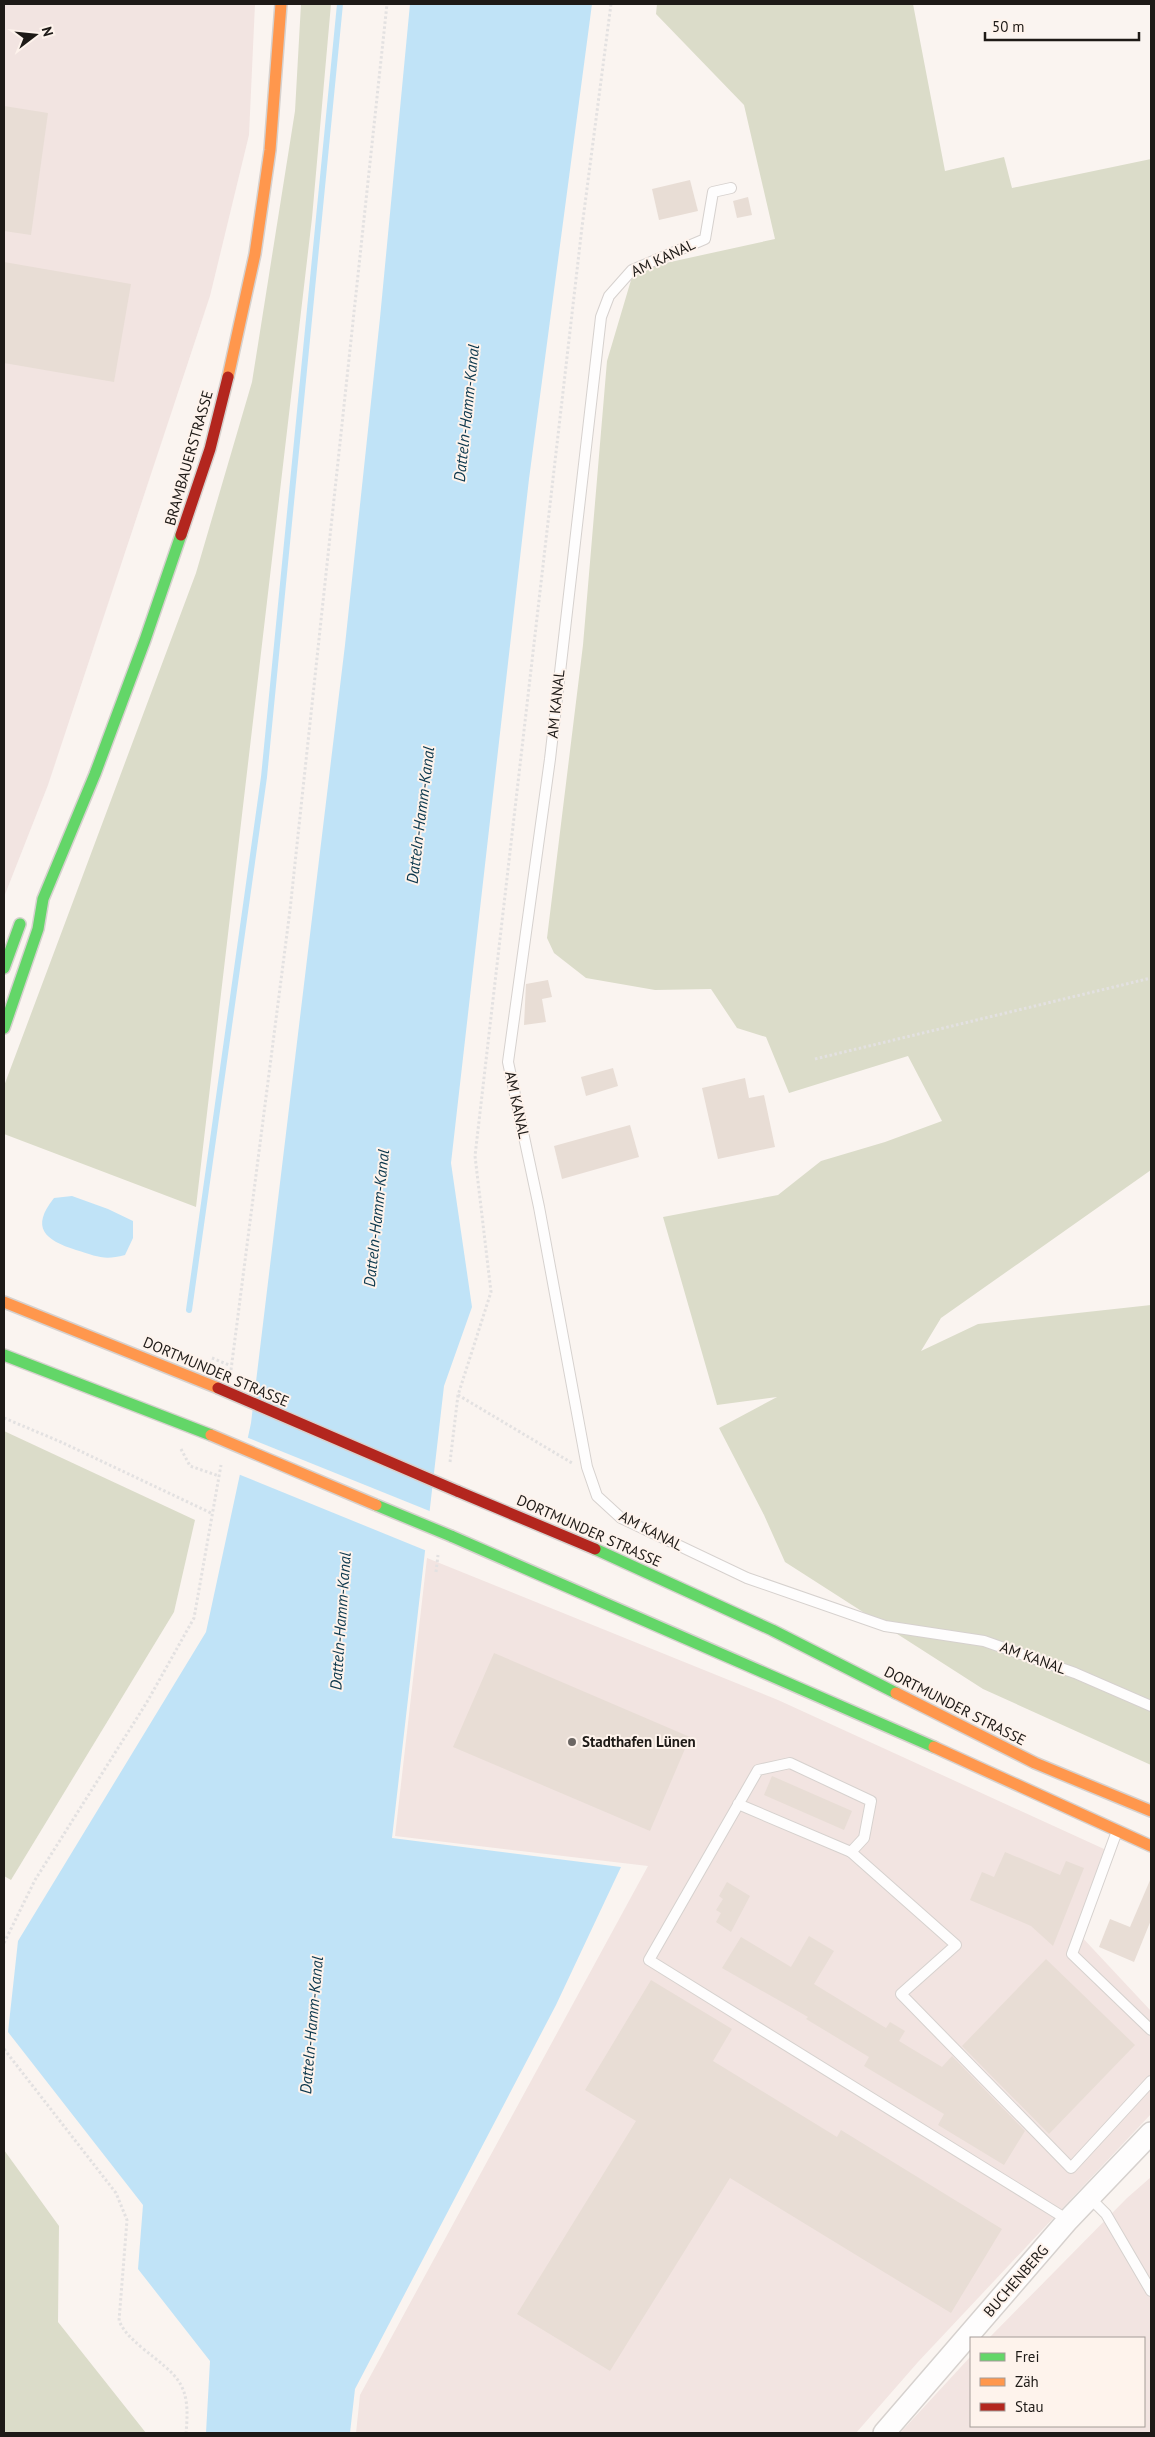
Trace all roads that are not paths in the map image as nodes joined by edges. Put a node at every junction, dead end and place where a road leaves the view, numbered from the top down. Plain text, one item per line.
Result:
1 (281, 4) edge
2 (731, 188) dead end
3 (43, 899) junction
4 (4, 968) edge
5 (4, 1028) edge
6 (7, 1302) edge
7 (4, 1355) edge
8 (1151, 1706) edge
9 (738, 1804) junction
10 (1151, 1811) edge
11 (1117, 1831) junction
12 (1151, 1846) edge
13 (851, 1852) junction
14 (1151, 2030) edge
15 (1151, 2081) edge
16 (1151, 2133) edge
17 (1090, 2198) junction
18 (1068, 2220) junction
19 (1151, 2291) edge
20 (884, 2433) edge

1 - 3 main road, BRAMBAUERSTRASSE
2 - 8 lane, AM KANAL
3 - 4 main road, BRAMBAUERSTRASSE
3 - 5 main road, BRAMBAUERSTRASSE
6 - 10 main road, DORTMUNDER STRASSE, bridge
7 - 11 main road, bridge
9 - 13 lane
9 - 13 lane
9 - 18 lane
11 - 12 main road
11 - 14 lane
13 - 15 lane
16 - 17 street, BUCHENBERG
17 - 18 street, BUCHENBERG
17 - 19 lane
18 - 20 street, BUCHENBERG

